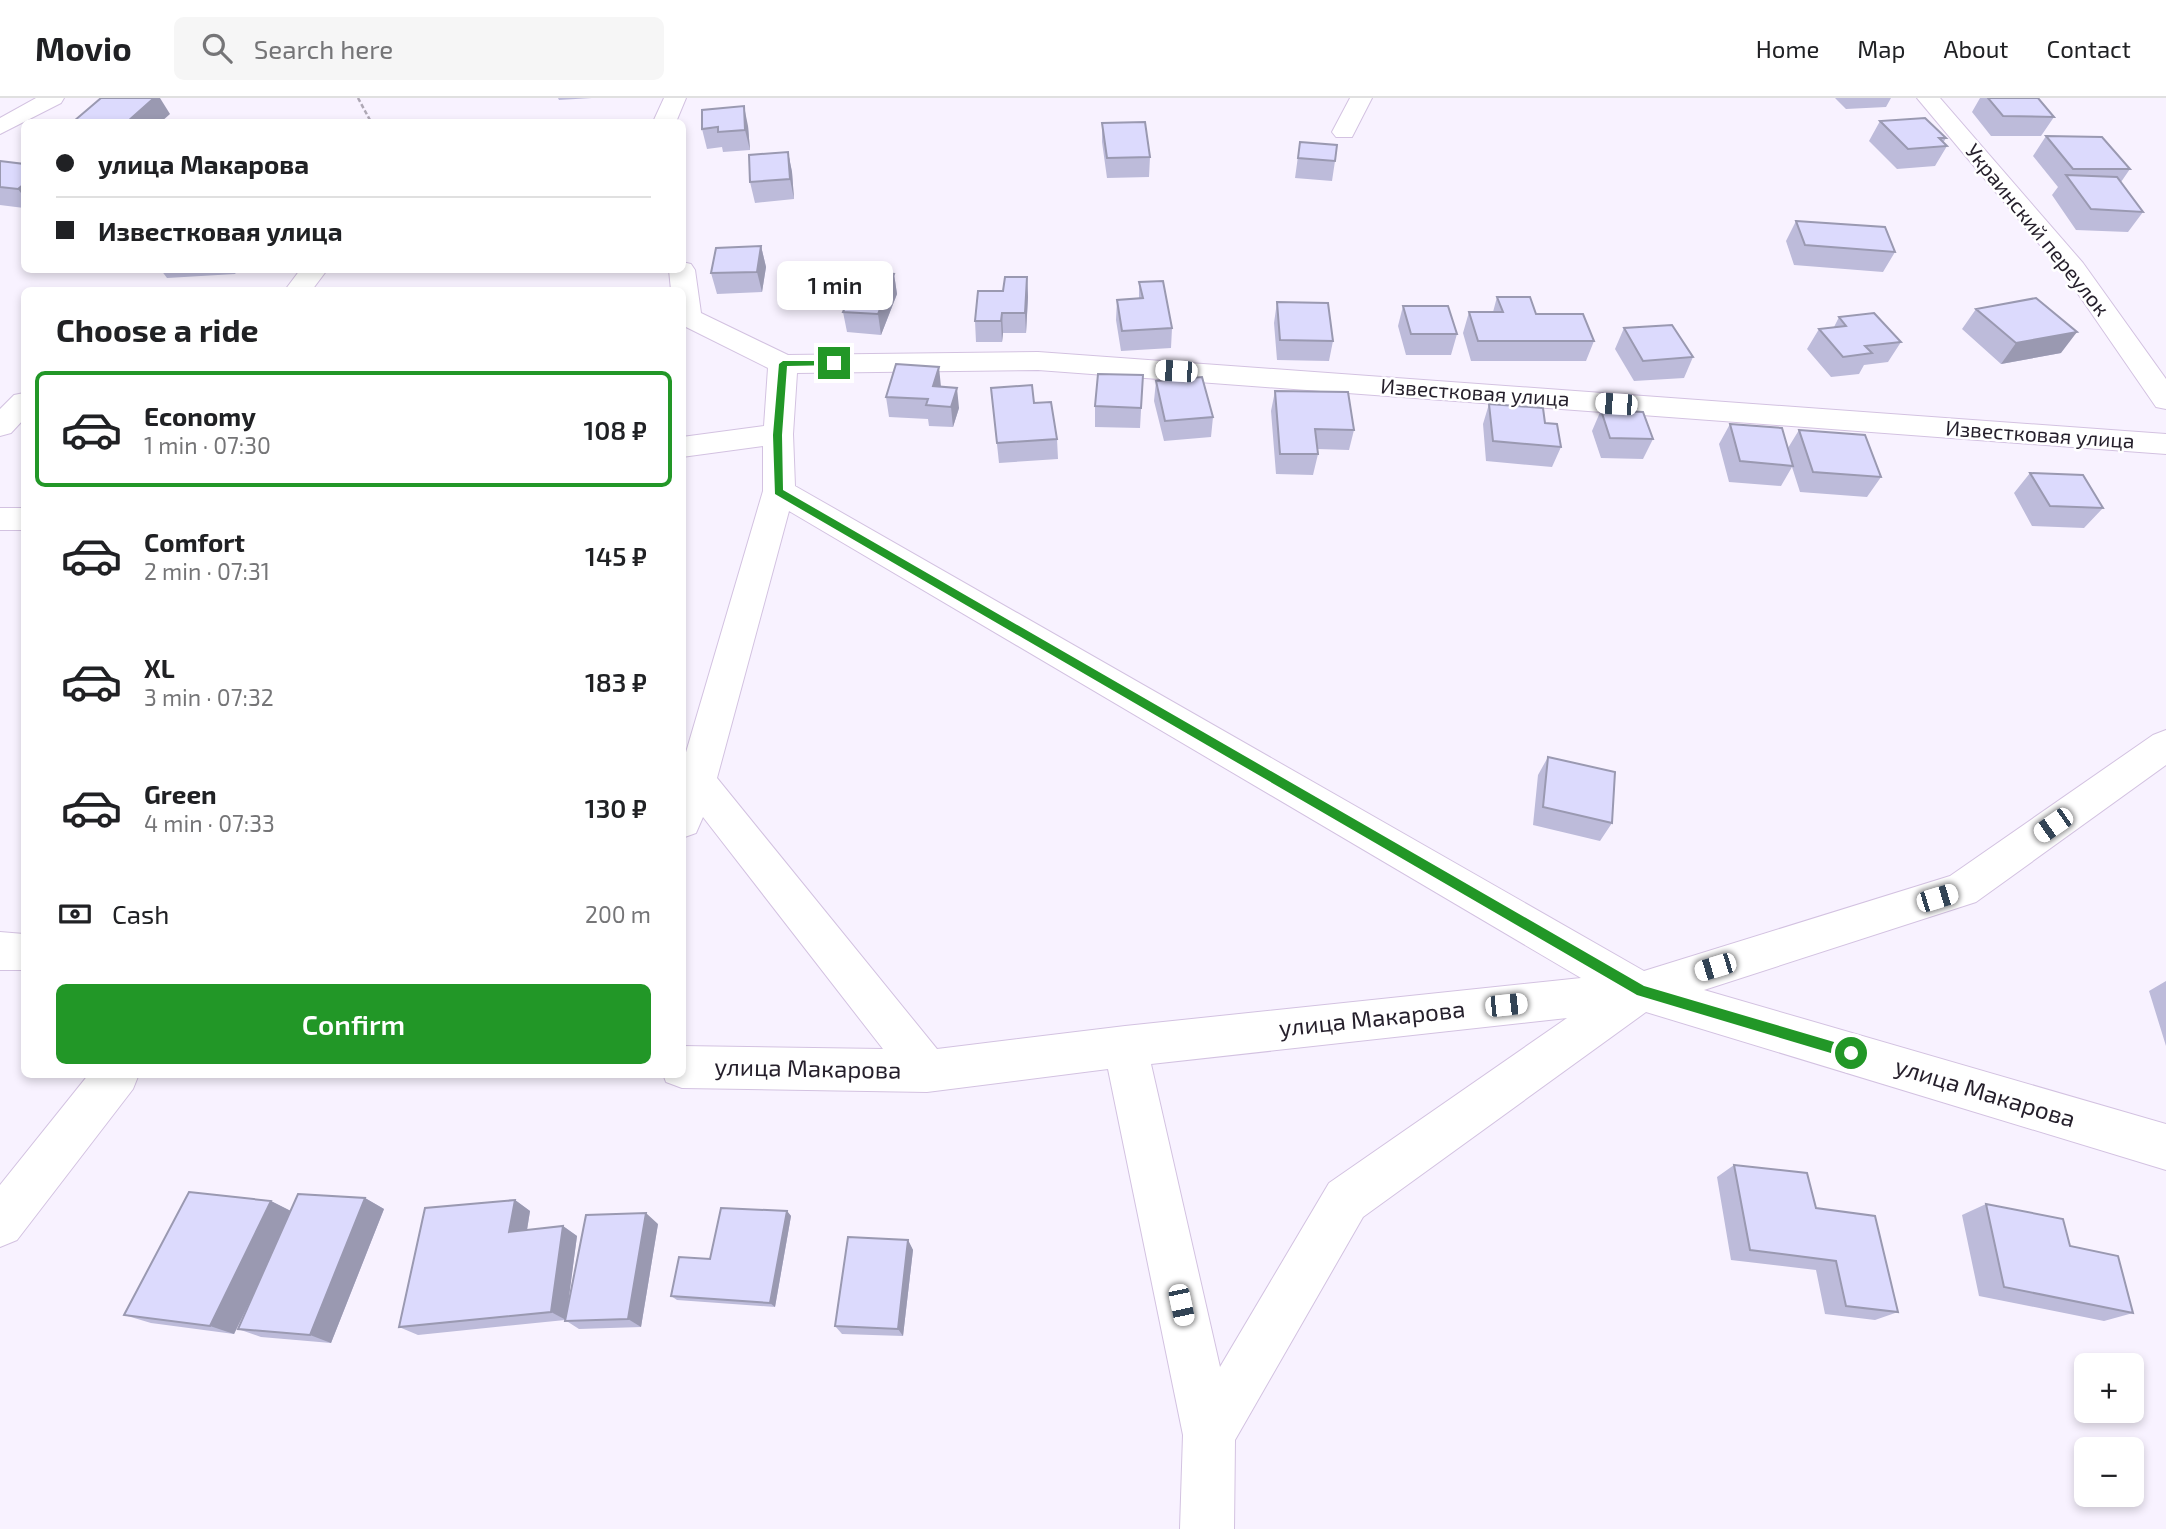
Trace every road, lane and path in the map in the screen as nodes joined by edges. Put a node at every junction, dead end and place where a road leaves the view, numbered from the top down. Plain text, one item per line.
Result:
1 (53, 98) edge
2 (358, 98) edge
3 (1362, 98) edge
4 (1928, 98) edge
5 (668, 113) edge
6 (369, 119) edge
7 (650, 119) edge
8 (0, 127) edge
9 (1344, 132) dead end
10 (312, 273) edge
11 (300, 287) edge
12 (686, 301) edge
13 (783, 364) junction
14 (2166, 400) edge
15 (21, 405) edge
16 (0, 426) edge
17 (778, 435) junction
18 (2166, 444) edge
19 (686, 446) edge
20 (779, 491) junction
21 (0, 519) edge
22 (21, 519) edge
23 (2166, 745) edge
24 (697, 781) junction
25 (686, 811) edge
26 (0, 951) edge
27 (21, 952) edge
28 (1641, 990) junction
29 (1125, 1046) junction
30 (686, 1067) edge
31 (927, 1071) junction
32 (114, 1078) edge
33 (2166, 1147) edge
34 (0, 1223) edge
35 (1209, 1435) junction
36 (1207, 1529) edge

1 - 8 street
2 - 6 path
3 - 9 street
4 - 14 street, Украинский переулок
5 - 7 street
10 - 11 street
12 - 13 street
13 - 17 street
13 - 18 street, Известковая улица
15 - 16 street
17 - 19 street
17 - 20 street
20 - 24 street
20 - 28 street
21 - 22 street
23 - 28 street
24 - 25 street
24 - 31 street
26 - 27 street
28 - 29 street, улица Макарова
28 - 33 street, улица Макарова
28 - 35 street
29 - 31 street, улица Макарова
29 - 35 street
30 - 31 street, улица Макарова
32 - 34 street
35 - 36 street

